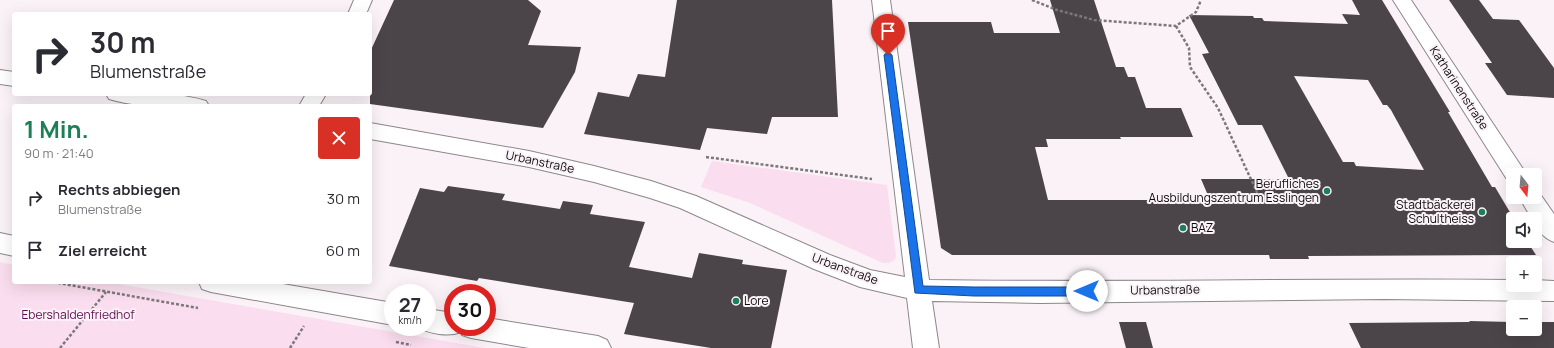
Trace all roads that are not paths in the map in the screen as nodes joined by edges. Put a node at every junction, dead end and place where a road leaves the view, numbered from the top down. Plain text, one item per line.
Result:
1 (363, 0) edge
2 (881, 0) edge
3 (1402, 0) edge
4 (358, 12) edge
5 (0, 77) edge
6 (12, 79) edge
7 (130, 96) edge
8 (185, 104) edge
9 (372, 132) edge
10 (1511, 168) edge
11 (1535, 204) edge
12 (1554, 233) edge
13 (0, 243) edge
14 (12, 246) edge
15 (222, 284) edge
16 (918, 290) junction
17 (1554, 291) edge
18 (384, 312) edge
19 (496, 331) edge
20 (598, 348) edge
21 (926, 348) edge

1 - 4 street
2 - 16 street
3 - 10 street, Katharinenstraße
5 - 6 street
7 - 8 street
9 - 16 street, Urbanstraße
11 - 12 street
13 - 14 street
15 - 18 street
16 - 17 street, Urbanstraße
16 - 21 street
19 - 20 street

